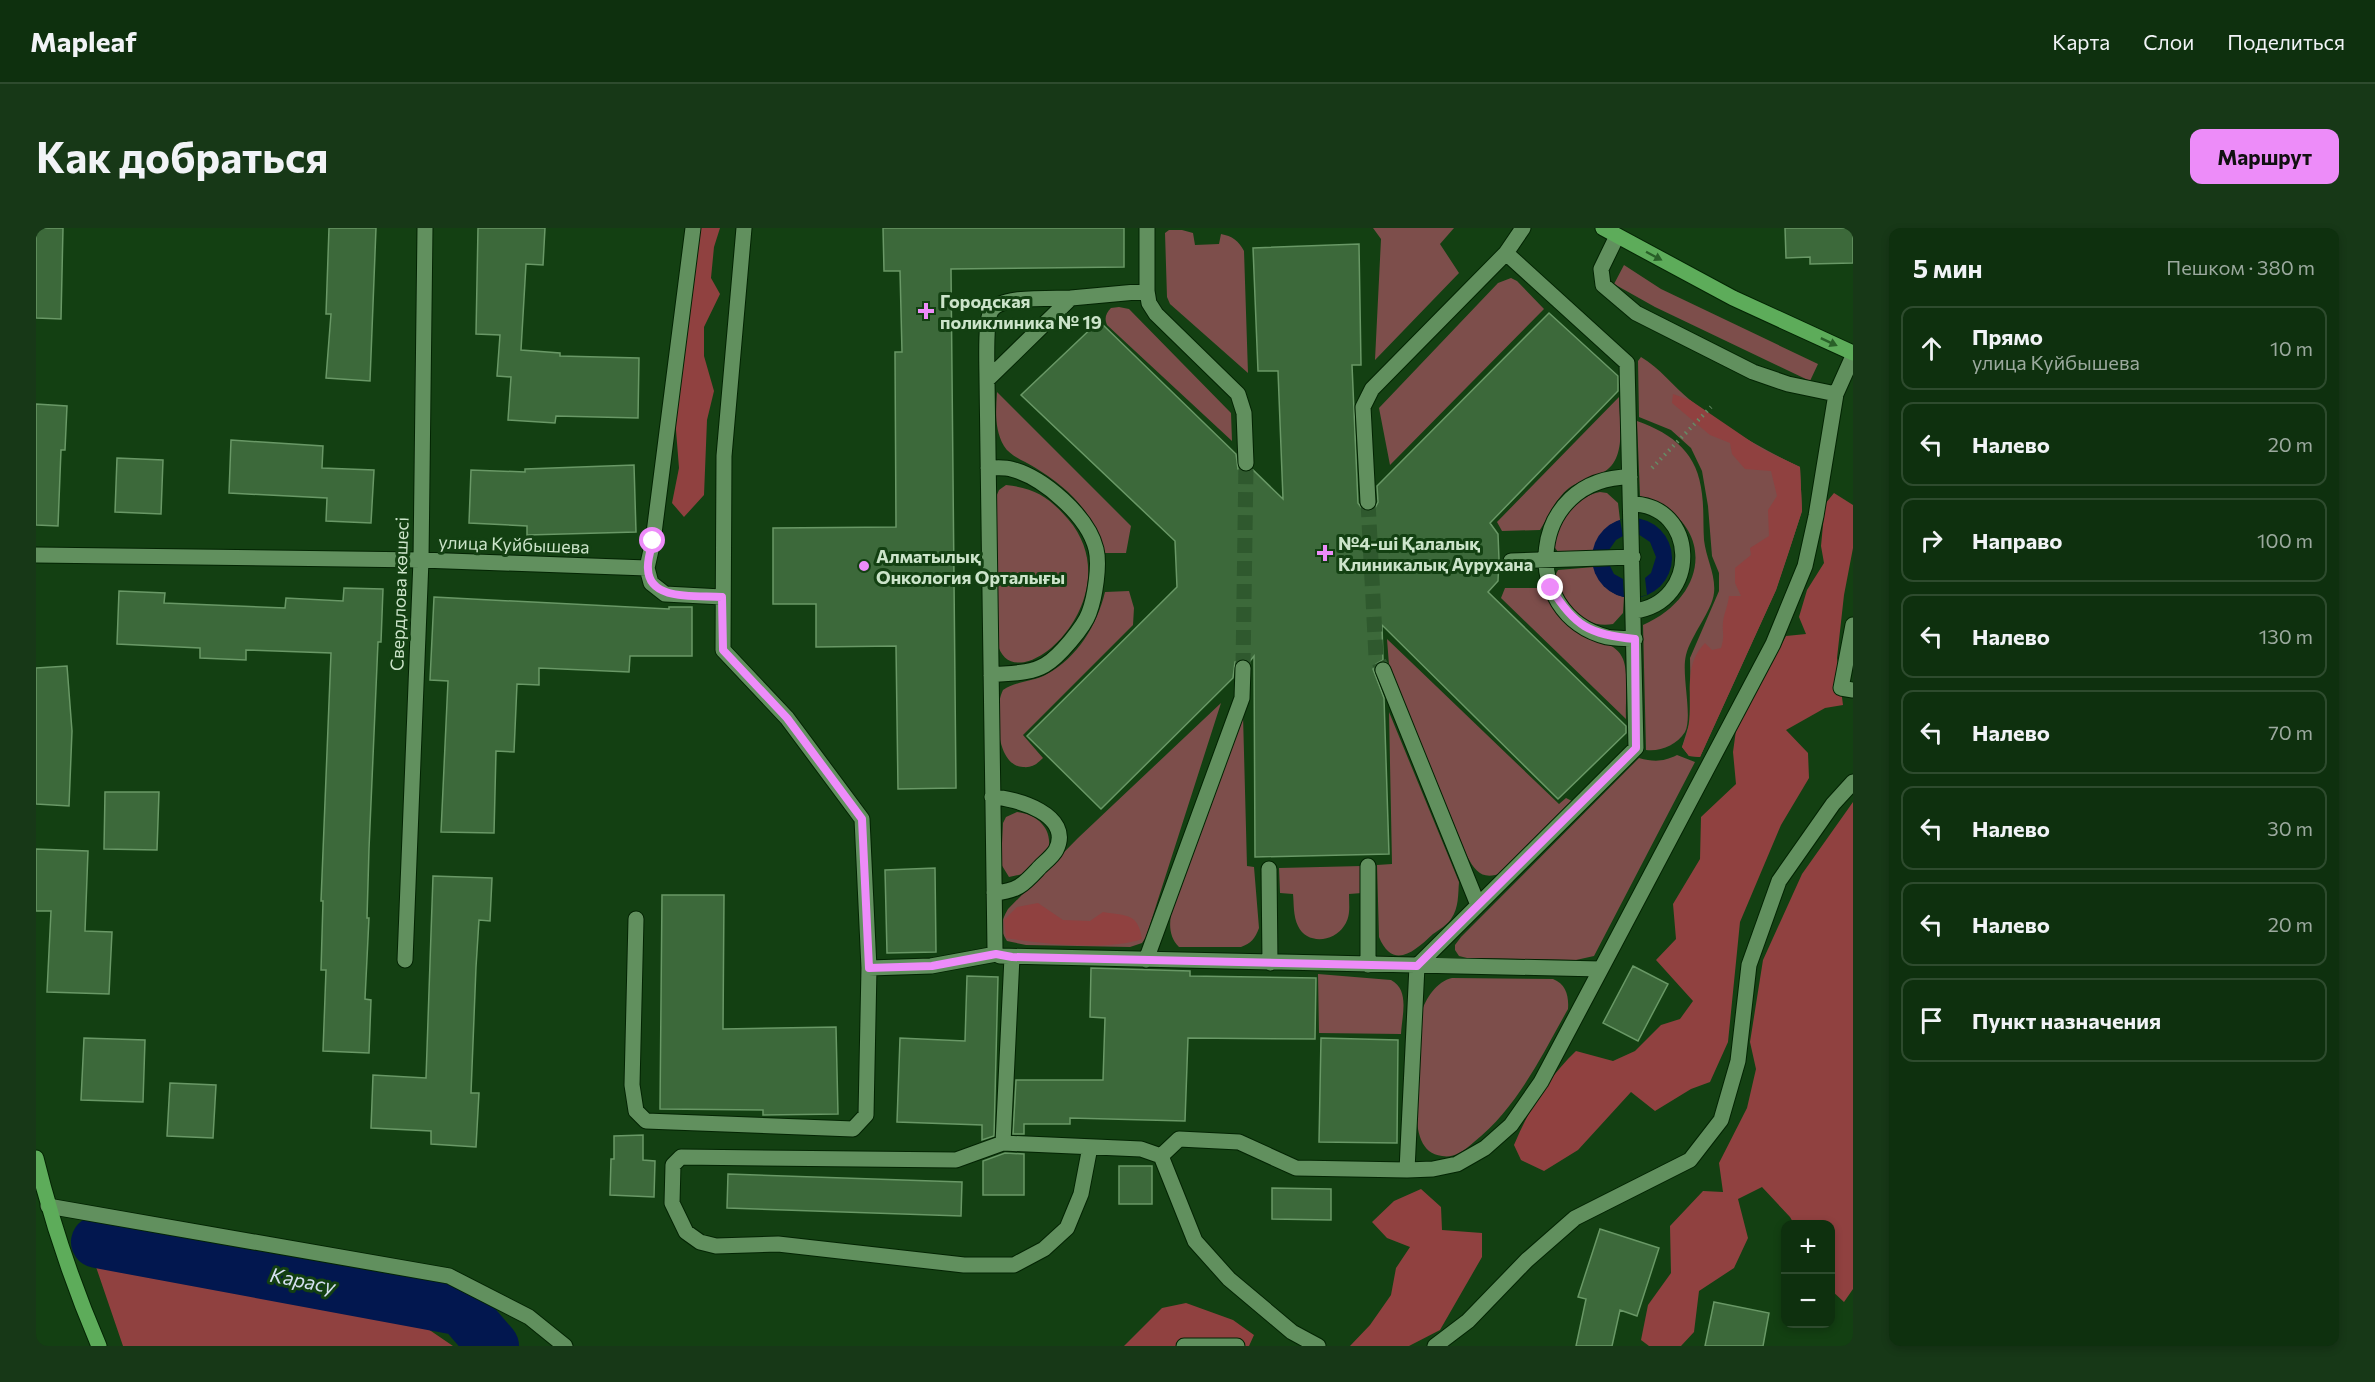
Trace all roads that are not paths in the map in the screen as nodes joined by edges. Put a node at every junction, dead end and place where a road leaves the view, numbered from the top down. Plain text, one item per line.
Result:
1 (425, 228) edge
2 (693, 228) edge
3 (744, 228) edge
4 (1147, 228) edge
5 (1524, 228) edge
6 (1603, 228) edge
7 (1617, 236) junction
8 (1506, 253) junction
9 (1147, 291) junction
10 (1071, 298) junction
11 (1853, 354) edge
12 (987, 380) junction
13 (1836, 394) junction
14 (1246, 463) tunnel mouth
15 (988, 468) junction
16 (1630, 477) junction
17 (1368, 502) tunnel mouth
18 (1631, 511) junction
19 (36, 555) edge
20 (1633, 557) junction
21 (421, 560) junction
22 (1545, 560) junction
23 (1511, 561) dead end
24 (647, 568) junction
25 (722, 597) junction
26 (1634, 605) junction
27 (1853, 624) edge
28 (1635, 639) junction
29 (1243, 668) tunnel mouth
30 (1383, 670) tunnel mouth
31 (991, 675) junction
32 (1847, 689) edge
33 (1853, 782) edge
34 (992, 797) junction
35 (1368, 867) dead end
36 (1269, 869) dead end
37 (994, 893) junction
38 (1478, 905) junction
39 (636, 919) dead end
40 (1004, 955) junction
41 (405, 960) dead end
42 (1146, 960) junction
43 (1270, 963) junction
44 (1368, 965) junction
45 (1417, 966) junction
46 (869, 968) junction
47 (1601, 969) junction
48 (1004, 1143) junction
49 (1090, 1147) junction
50 (1161, 1156) junction
51 (36, 1158) edge
52 (1407, 1170) junction
53 (48, 1206) junction
54 (99, 1346) edge
55 (565, 1346) edge
56 (1185, 1346) edge
57 (1237, 1346) edge
58 (1318, 1346) edge
59 (1435, 1346) edge

1 - 21 street, Свердлова көшесі
2 - 24 street
3 - 25 street
4 - 9 street
5 - 8 street
6 - 7 main road
7 -> 11 main road
7 - 13 street
8 - 16 street
8 - 17 street
9 - 10 street
9 - 14 street
10 - 12 street
10 - 12 street
11 - 13 street
12 - 15 street
13 - 47 street
15 - 31 street
15 - 31 street
16 - 18 street
16 - 22 street
18 - 20 street
18 - 26 street
19 - 21 street, улица Куйбышева
20 - 22 street
20 - 26 street
21 - 24 street, улица Куйбышева
21 - 41 street, Свердлова көшесі
22 - 23 street
22 - 28 street
24 - 25 street
25 - 46 street
26 - 28 street
27 - 32 street
28 - 38 street
29 - 42 street
30 - 38 street
31 - 34 street
33 - 59 street
34 - 37 street
34 - 37 street
35 - 44 street
36 - 43 street
37 - 40 street
38 - 45 street
39 - 46 street
40 - 42 street
40 - 46 street
40 - 48 street
42 - 43 street
43 - 44 street
44 - 45 street
45 - 47 street
45 - 52 street
47 - 52 street
48 - 49 street
48 - 49 street
49 - 50 street
50 - 52 street
50 - 58 street
51 - 53 main road
53 - 54 main road
53 - 55 street
56 - 57 street

